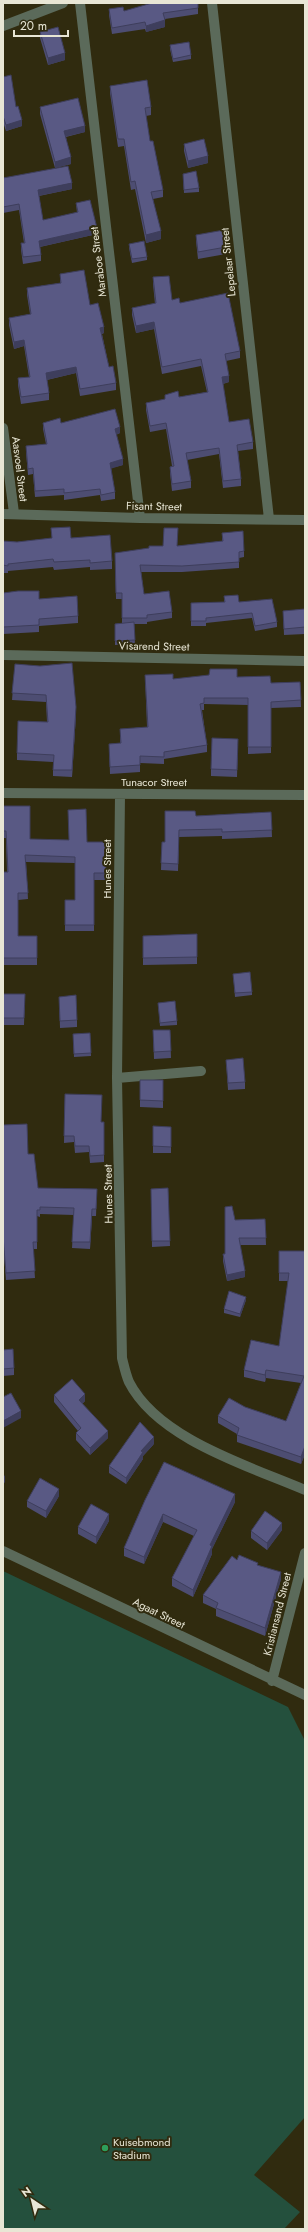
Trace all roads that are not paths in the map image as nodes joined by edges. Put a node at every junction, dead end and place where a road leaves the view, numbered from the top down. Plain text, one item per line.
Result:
1 (63, 3) edge
2 (80, 3) edge
3 (212, 3) edge
4 (3, 26) edge
5 (3, 428) edge
6 (14, 513) junction
7 (3, 514) edge
8 (140, 518) junction
9 (269, 519) junction
10 (305, 520) edge
11 (3, 656) edge
12 (305, 660) edge
13 (3, 793) edge
14 (120, 794) junction
15 (305, 795) edge
16 (201, 1071) dead end
17 (117, 1078) junction
18 (305, 1490) edge
19 (3, 1551) edge
20 (305, 1553) edge
21 (272, 1681) junction
22 (305, 1695) edge

1 - 4 street
2 - 8 street, Maraboe Street
3 - 9 street, Lepelaar Street
5 - 6 street, Aasvoel Street
6 - 7 street, Fisant Street
6 - 8 street, Fisant Street
8 - 9 street, Fisant Street
9 - 10 street, Fisant Street
11 - 12 street, Visarend Street
13 - 14 street, Tunacor Street
14 - 15 street, Tunacor Street
14 - 17 street, Hunes Street
16 - 17 street
17 - 18 street, Hunes Street
19 - 21 street, Agaat Street
20 - 21 street, Kristiansand Street
21 - 22 street, Agaat Street

